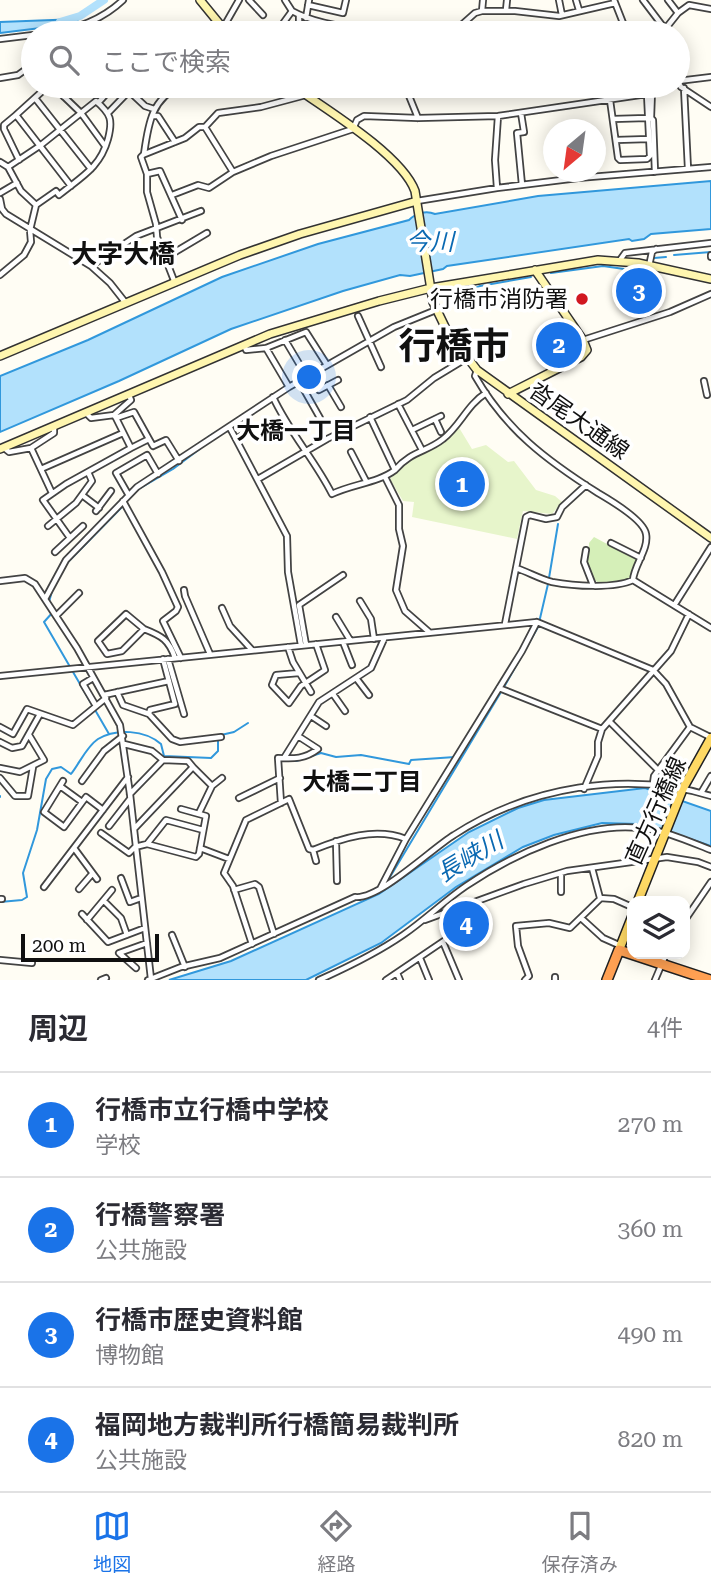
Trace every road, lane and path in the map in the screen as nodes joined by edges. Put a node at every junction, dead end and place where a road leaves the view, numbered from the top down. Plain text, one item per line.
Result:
1 (123, 0) edge
2 (200, 0) edge
3 (239, 0) edge
4 (249, 0) edge
5 (285, 0) edge
6 (346, 0) edge
7 (483, 0) edge
8 (507, 0) edge
9 (559, 0) edge
10 (576, 0) edge
11 (643, 0) edge
12 (668, 0) edge
13 (614, 2) edge
14 (309, 3) edge
15 (711, 9) edge
16 (506, 10) junction
17 (579, 10) junction
18 (292, 11) junction
19 (482, 11) junction
20 (678, 13) junction
21 (263, 15) dead end
22 (299, 15) junction
23 (562, 15) junction
24 (306, 18) junction
25 (93, 21) edge
26 (215, 21) edge
27 (229, 21) edge
28 (285, 21) edge
29 (299, 21) edge
30 (322, 21) edge
31 (465, 21) edge
32 (622, 21) edge
33 (657, 21) edge
34 (671, 21) edge
35 (21, 36) edge
36 (0, 39) edge
37 (21, 73) edge
38 (711, 77) edge
39 (0, 78) edge
40 (690, 80) edge
41 (690, 92) edge
42 (35, 98) joint
43 (65, 98) edge
44 (102, 98) edge
45 (122, 98) edge
46 (136, 98) edge
47 (162, 98) edge
48 (295, 98) edge
49 (310, 98) edge
50 (410, 98) edge
51 (620, 98) edge
52 (649, 98) edge
53 (649, 98) edge
54 (684, 98) edge
55 (610, 100) junction
56 (98, 103) junction
57 (711, 107) edge
58 (154, 109) junction
59 (81, 113) junction
60 (108, 113) junction
61 (521, 114) junction
62 (16, 115) junction
63 (151, 116) junction
64 (498, 116) junction
65 (418, 118) junction
66 (648, 118) junction
67 (613, 120) junction
68 (205, 127) junction
69 (61, 129) junction
70 (353, 129) junction
71 (649, 139) junction
72 (616, 140) junction
73 (175, 142) junction
74 (41, 145) junction
75 (106, 146) junction
76 (144, 155) junction
77 (19, 160) junction
78 (3, 166) edge
79 (711, 167) edge
80 (92, 169) junction
81 (688, 169) junction
82 (233, 172) junction
83 (655, 172) junction
84 (147, 174) junction
85 (16, 183) junction
86 (522, 185) junction
87 (71, 186) junction
88 (497, 188) junction
89 (0, 193) edge
90 (172, 195) junction
91 (0, 199) edge
92 (417, 204) junction
93 (36, 205) junction
94 (1, 209) edge
95 (201, 211) dead end
96 (182, 220) junction
97 (30, 230) junction
98 (156, 230) junction
99 (207, 233) dead end
100 (711, 243) edge
101 (656, 248) junction
102 (165, 258) junction
103 (620, 260) junction
104 (92, 266) junction
105 (649, 266) junction
106 (535, 270) junction
107 (0, 275) edge
108 (711, 279) edge
109 (175, 282) junction
110 (430, 284) junction
111 (711, 295) edge
112 (125, 303) junction
113 (436, 310) junction
114 (358, 316) dead end
115 (285, 340) junction
116 (583, 340) junction
117 (370, 341) junction
118 (244, 345) junction
119 (266, 348) junction
120 (0, 356) edge
121 (467, 358) junction
122 (327, 365) junction
123 (381, 367) dead end
124 (477, 370) junction
125 (309, 376) junction
126 (338, 380) dead end
127 (711, 380) edge
128 (299, 382) junction
129 (328, 385) junction
130 (289, 387) junction
131 (486, 393) junction
132 (509, 394) junction
133 (129, 395) junction
134 (707, 395) dead end
135 (273, 397) junction
136 (398, 404) junction
137 (341, 407) dead end
138 (86, 413) junction
139 (115, 416) junction
140 (370, 416) junction
141 (441, 416) dead end
142 (320, 418) dead end
143 (435, 419) junction
144 (54, 427) junction
145 (230, 428) junction
146 (251, 430) dead end
147 (412, 430) junction
148 (441, 432) dead end
149 (123, 433) junction
150 (149, 439) junction
151 (236, 439) junction
152 (2, 448) edge
153 (31, 448) junction
154 (131, 448) junction
155 (422, 450) junction
156 (307, 452) junction
157 (351, 452) dead end
158 (179, 461) junction
159 (41, 469) junction
160 (395, 470) junction
161 (88, 472) junction
162 (158, 474) junction
163 (385, 477) junction
164 (258, 479) junction
165 (366, 481) junction
166 (586, 485) junction
167 (111, 491) dead end
168 (52, 493) junction
169 (128, 494) junction
170 (82, 495) junction
171 (122, 501) junction
172 (55, 520) junction
173 (48, 526) dead end
174 (83, 526) dead end
175 (70, 538) junction
176 (711, 538) edge
177 (611, 543) dead end
178 (711, 547) edge
179 (586, 550) dead end
180 (55, 552) dead end
181 (640, 558) junction
182 (516, 568) junction
183 (343, 575) dead end
184 (633, 580) junction
185 (0, 581) edge
186 (593, 585) junction
187 (184, 590) dead end
188 (79, 593) dead end
189 (45, 599) junction
190 (360, 601) dead end
191 (675, 604) junction
192 (222, 608) dead end
193 (689, 614) junction
194 (56, 616) junction
195 (336, 617) dead end
196 (537, 622) junction
197 (505, 624) junction
198 (711, 628) edge
199 (144, 629) junction
200 (429, 632) junction
201 (384, 638) junction
202 (374, 639) junction
203 (350, 641) junction
204 (343, 642) junction
205 (316, 644) junction
206 (304, 645) junction
207 (288, 647) junction
208 (253, 650) junction
209 (210, 654) junction
210 (178, 658) junction
211 (166, 659) junction
212 (352, 665) dead end
213 (87, 667) junction
214 (653, 670) junction
215 (299, 673) junction
216 (0, 676) edge
217 (93, 678) junction
218 (356, 678) junction
219 (169, 681) junction
220 (304, 682) junction
221 (499, 688) junction
222 (117, 692) junction
223 (311, 692) dead end
224 (333, 694) junction
225 (369, 695) dead end
226 (105, 697) junction
227 (96, 706) junction
228 (345, 711) dead end
229 (40, 714) junction
230 (149, 714) junction
231 (184, 714) dead end
232 (311, 716) junction
233 (610, 722) junction
234 (326, 726) dead end
235 (0, 727) edge
236 (690, 727) junction
237 (602, 730) junction
238 (29, 735) junction
239 (122, 736) junction
240 (298, 736) junction
241 (221, 737) dead end
242 (711, 738) edge
243 (0, 743) edge
244 (124, 744) junction
245 (284, 758) junction
246 (163, 760) junction
247 (33, 767) junction
248 (193, 767) junction
249 (0, 768) edge
250 (659, 769) junction
251 (128, 776) junction
252 (711, 776) edge
253 (0, 778) edge
254 (222, 778) dead end
255 (280, 778) junction
256 (82, 781) dead end
257 (653, 783) junction
258 (212, 786) junction
259 (584, 789) junction
260 (682, 791) junction
261 (701, 793) junction
262 (711, 796) edge
263 (130, 797) junction
264 (239, 798) dead end
265 (82, 802) junction
266 (281, 803) junction
267 (181, 809) dead end
268 (103, 810) junction
269 (199, 813) junction
270 (109, 826) dead end
271 (134, 829) junction
272 (203, 830) junction
273 (666, 832) junction
274 (101, 833) dead end
275 (406, 839) junction
276 (336, 841) junction
277 (147, 844) junction
278 (135, 847) junction
279 (74, 848) junction
280 (200, 848) junction
281 (313, 850) junction
282 (711, 850) edge
283 (656, 857) junction
284 (229, 859) junction
285 (316, 861) dead end
286 (711, 867) edge
287 (592, 868) junction
288 (561, 873) junction
289 (121, 878) dead end
290 (337, 881) dead end
291 (711, 883) edge
292 (44, 887) dead end
293 (79, 889) dead end
294 (113, 890) dead end
295 (234, 890) junction
296 (379, 890) junction
297 (561, 892) dead end
298 (640, 896) edge
299 (141, 898) junction
300 (601, 898) junction
301 (104, 901) junction
302 (627, 904) edge
303 (440, 905) junction
304 (444, 912) junction
305 (690, 913) edge
306 (82, 915) dead end
307 (580, 918) junction
308 (87, 920) junction
309 (423, 920) junction
310 (145, 928) junction
311 (627, 930) edge
312 (274, 934) junction
313 (127, 935) junction
314 (172, 935) dead end
315 (443, 942) junction
316 (146, 943) junction
317 (252, 944) junction
318 (620, 948) junction
319 (420, 958) junction
320 (664, 959) edge
321 (0, 960) edge
322 (32, 963) dead end
323 (662, 964) junction
324 (185, 967) junction
325 (136, 968) dead end
326 (397, 972) junction
327 (149, 979) edge
328 (528, 979) edge
329 (319, 980) edge
330 (386, 980) edge
331 (400, 980) edge
332 (429, 980) edge
333 (459, 980) edge
334 (607, 980) edge
335 (655, 980) edge
336 (710, 980) edge

1 - 25 street
2 - 26 street
3 - 27 street
4 - 21 street
5 - 18 street
6 - 14 street
7 - 19 street
8 - 16 street
9 - 23 street
10 - 17 street
11 - 33 street
12 - 20 street
13 - 17 street
13 - 32 street
14 - 24 street
15 - 20 street
16 - 19 street
16 - 23 street
17 - 23 street
18 - 22 street
18 - 28 street
19 - 31 street
20 - 34 street
22 - 24 street
22 - 29 street
24 - 30 street
35 - 36 street
37 - 39 street
38 - 40 street
41 - 57 street
42 - 62 street
42 - 69 street
43 - 59 street
44 - 56 street
45 - 60 street
46 - 58 street
47 - 58 street
48 - 68 street
49 - 70 street, 沓尾大通線
50 - 65 street
51 - 55 street
52 - 66 street
53 - 83 street
54 - 81 street
55 - 61 street
55 - 67 street
56 - 59 street
56 - 60 street
58 - 63 street
59 - 69 street
59 - 75 street
60 - 75 street
61 - 64 street
61 - 86 street
62 - 74 street
62 - 77 street
63 - 73 street
63 - 76 street
64 - 65 street
64 - 88 street
65 - 70 street
66 - 67 street
66 - 71 street
67 - 72 street
68 - 73 street
68 - 82 street
69 - 74 street
69 - 80 street
70 - 82 street
70 - 92 street, 沓尾大通線
71 - 72 street
71 - 72 street
73 - 76 street
74 - 77 street
74 - 87 street
75 - 80 street
76 - 84 street
77 - 78 street
78 - 85 street
79 - 81 street
80 - 87 street
81 - 83 street
82 - 90 street
83 - 86 street
84 - 90 street
84 - 98 street
85 - 89 street
85 - 93 street
86 - 88 street
87 - 93 street
88 - 92 street
90 - 96 street
91 - 94 street
92 - 109 street
92 - 110 street, 沓尾大通線
93 - 97 street
94 - 97 street
95 - 96 street
96 - 98 street
97 - 104 street
97 - 107 street
98 - 102 street
98 - 104 street
99 - 102 street
100 - 101 street
101 - 103 street
101 - 105 street
102 - 109 street
103 - 105 street
103 - 106 street
104 - 112 street
105 - 108 street
106 - 110 street
106 - 116 street
109 - 112 street
110 - 113 street, 沓尾大通線
110 - 118 street
111 - 116 street
112 - 120 street
113 - 117 street
113 - 121 street, 沓尾大通線
114 - 117 street
115 - 119 street
115 - 122 street
115 - 125 street
116 - 132 street
117 - 122 street
117 - 123 street
118 - 119 street
118 - 133 street
119 - 130 street
121 - 124 street, 沓尾大通線
121 - 136 street
122 - 125 street
124 - 131 street
124 - 132 street, 沓尾大通線
125 - 128 street
125 - 129 street
126 - 129 street
127 - 134 street
128 - 130 street
128 - 142 street
129 - 137 street
130 - 135 street
131 - 155 street
131 - 166 street
132 - 176 street, 沓尾大通線
133 - 138 street
133 - 139 street
135 - 145 street
135 - 156 street
136 - 140 street
136 - 147 street
138 - 139 street
138 - 144 street
139 - 149 street
139 - 150 street
140 - 156 street
140 - 160 street
141 - 143 street
143 - 147 street
143 - 148 street
144 - 152 street
144 - 153 street
145 - 151 street
145 - 158 street
146 - 151 street
147 - 155 street
149 - 154 street
149 - 159 street
150 - 154 street
150 - 158 street
151 - 164 street
152 - 153 street
153 - 159 street
154 - 161 street
155 - 160 street
156 - 164 street
156 - 165 street
157 - 165 street
158 - 162 street
159 - 168 street
160 - 163 street
161 - 168 street
161 - 170 street
162 - 169 street
162 - 169 street
163 - 165 street
163 - 200 street
164 - 206 street
166 - 181 street
166 - 182 street
167 - 170 street
168 - 172 street
169 - 171 street
170 - 172 street
171 - 189 street
171 - 210 street
172 - 173 street
172 - 175 street
174 - 175 street
175 - 180 street
177 - 181 street
178 - 191 street
179 - 186 street
181 - 184 street
182 - 186 street
182 - 197 street
183 - 206 street
184 - 186 street
184 - 191 street
185 - 189 street
187 - 209 street
188 - 194 street
189 - 194 street
190 - 202 street
191 - 193 street
192 - 208 street
193 - 198 street
193 - 214 street
194 - 213 street
195 - 203 street
196 - 197 street
196 - 214 street
196 - 221 street
197 - 200 street
199 - 199 street
199 - 210 street
200 - 201 street
201 - 202 street
201 - 218 street
202 - 203 street
203 - 204 street
204 - 205 street
204 - 212 street
205 - 206 street
205 - 220 street
206 - 207 street
207 - 208 street
207 - 215 street
208 - 209 street
209 - 210 street
210 - 211 street
211 - 213 street
211 - 219 street
211 - 231 street
213 - 216 street
213 - 217 street
214 - 233 street
214 - 236 street
215 - 220 street
215 - 220 street
217 - 226 street
217 - 227 street
218 - 224 street
218 - 225 street
219 - 222 street
219 - 230 street
220 - 223 street
221 - 237 street
221 - 275 street
222 - 226 street
222 - 230 street
224 - 228 street
224 - 232 street
226 - 227 street
226 - 239 street
227 - 229 street
229 - 235 street
229 - 238 street
230 - 241 street
232 - 234 street
232 - 240 street
233 - 237 street
233 - 250 street
236 - 242 street
236 - 250 street
237 - 259 street
238 - 243 street
238 - 247 street
239 - 244 street
239 - 256 street
240 - 245 street
240 - 245 street
242 - 260 main road, 直方行橋線
244 - 246 street
244 - 251 street
245 - 255 street
246 - 248 street
246 - 263 street
247 - 249 street
247 - 253 street
248 - 258 street
248 - 271 street
250 - 257 street
251 - 263 street
251 - 268 street
252 - 261 street
254 - 258 street
255 - 264 street
255 - 266 street
257 - 259 street
257 - 260 street
258 - 269 street
259 - 296 street
260 - 261 street
260 - 273 main road, 直方行橋線
261 - 262 street
263 - 270 street
263 - 271 street
265 - 265 street
265 - 268 street
266 - 281 street
266 - 284 street
267 - 269 street
268 - 279 street
269 - 272 street
271 - 278 street
272 - 277 street
272 - 280 street
273 - 282 street
273 - 283 main road, 直方行橋線
273 - 303 street
274 - 278 street
275 - 276 street
275 - 296 street
276 - 281 street
276 - 290 street
277 - 278 street
277 - 280 street
278 - 299 street
279 - 292 street
279 - 293 street
280 - 284 street
281 - 285 street
283 - 286 street
283 - 287 street
283 - 298 main road, 直方行橋線
284 - 295 street
287 - 288 street
287 - 300 street
288 - 297 street
288 - 304 street
289 - 299 street
291 - 305 street
294 - 301 street
295 - 312 street
295 - 317 street
296 - 312 street
299 - 310 street
300 - 302 street
300 - 307 street
301 - 308 street
301 - 313 street
303 - 304 street
303 - 309 street
304 - 309 street
304 - 315 street
306 - 308 street
307 - 318 street
307 - 328 street
308 - 313 street
309 - 329 street
310 - 313 street
310 - 316 street
311 - 318 main road
312 - 317 street
314 - 324 street
315 - 319 street
315 - 333 street
316 - 325 street
316 - 327 street
317 - 324 street
318 - 323 highway
318 - 334 highway
319 - 326 street
319 - 332 street
320 - 323 street
321 - 322 street
323 - 335 street
323 - 336 highway
324 - 327 street
326 - 330 street
326 - 331 street

